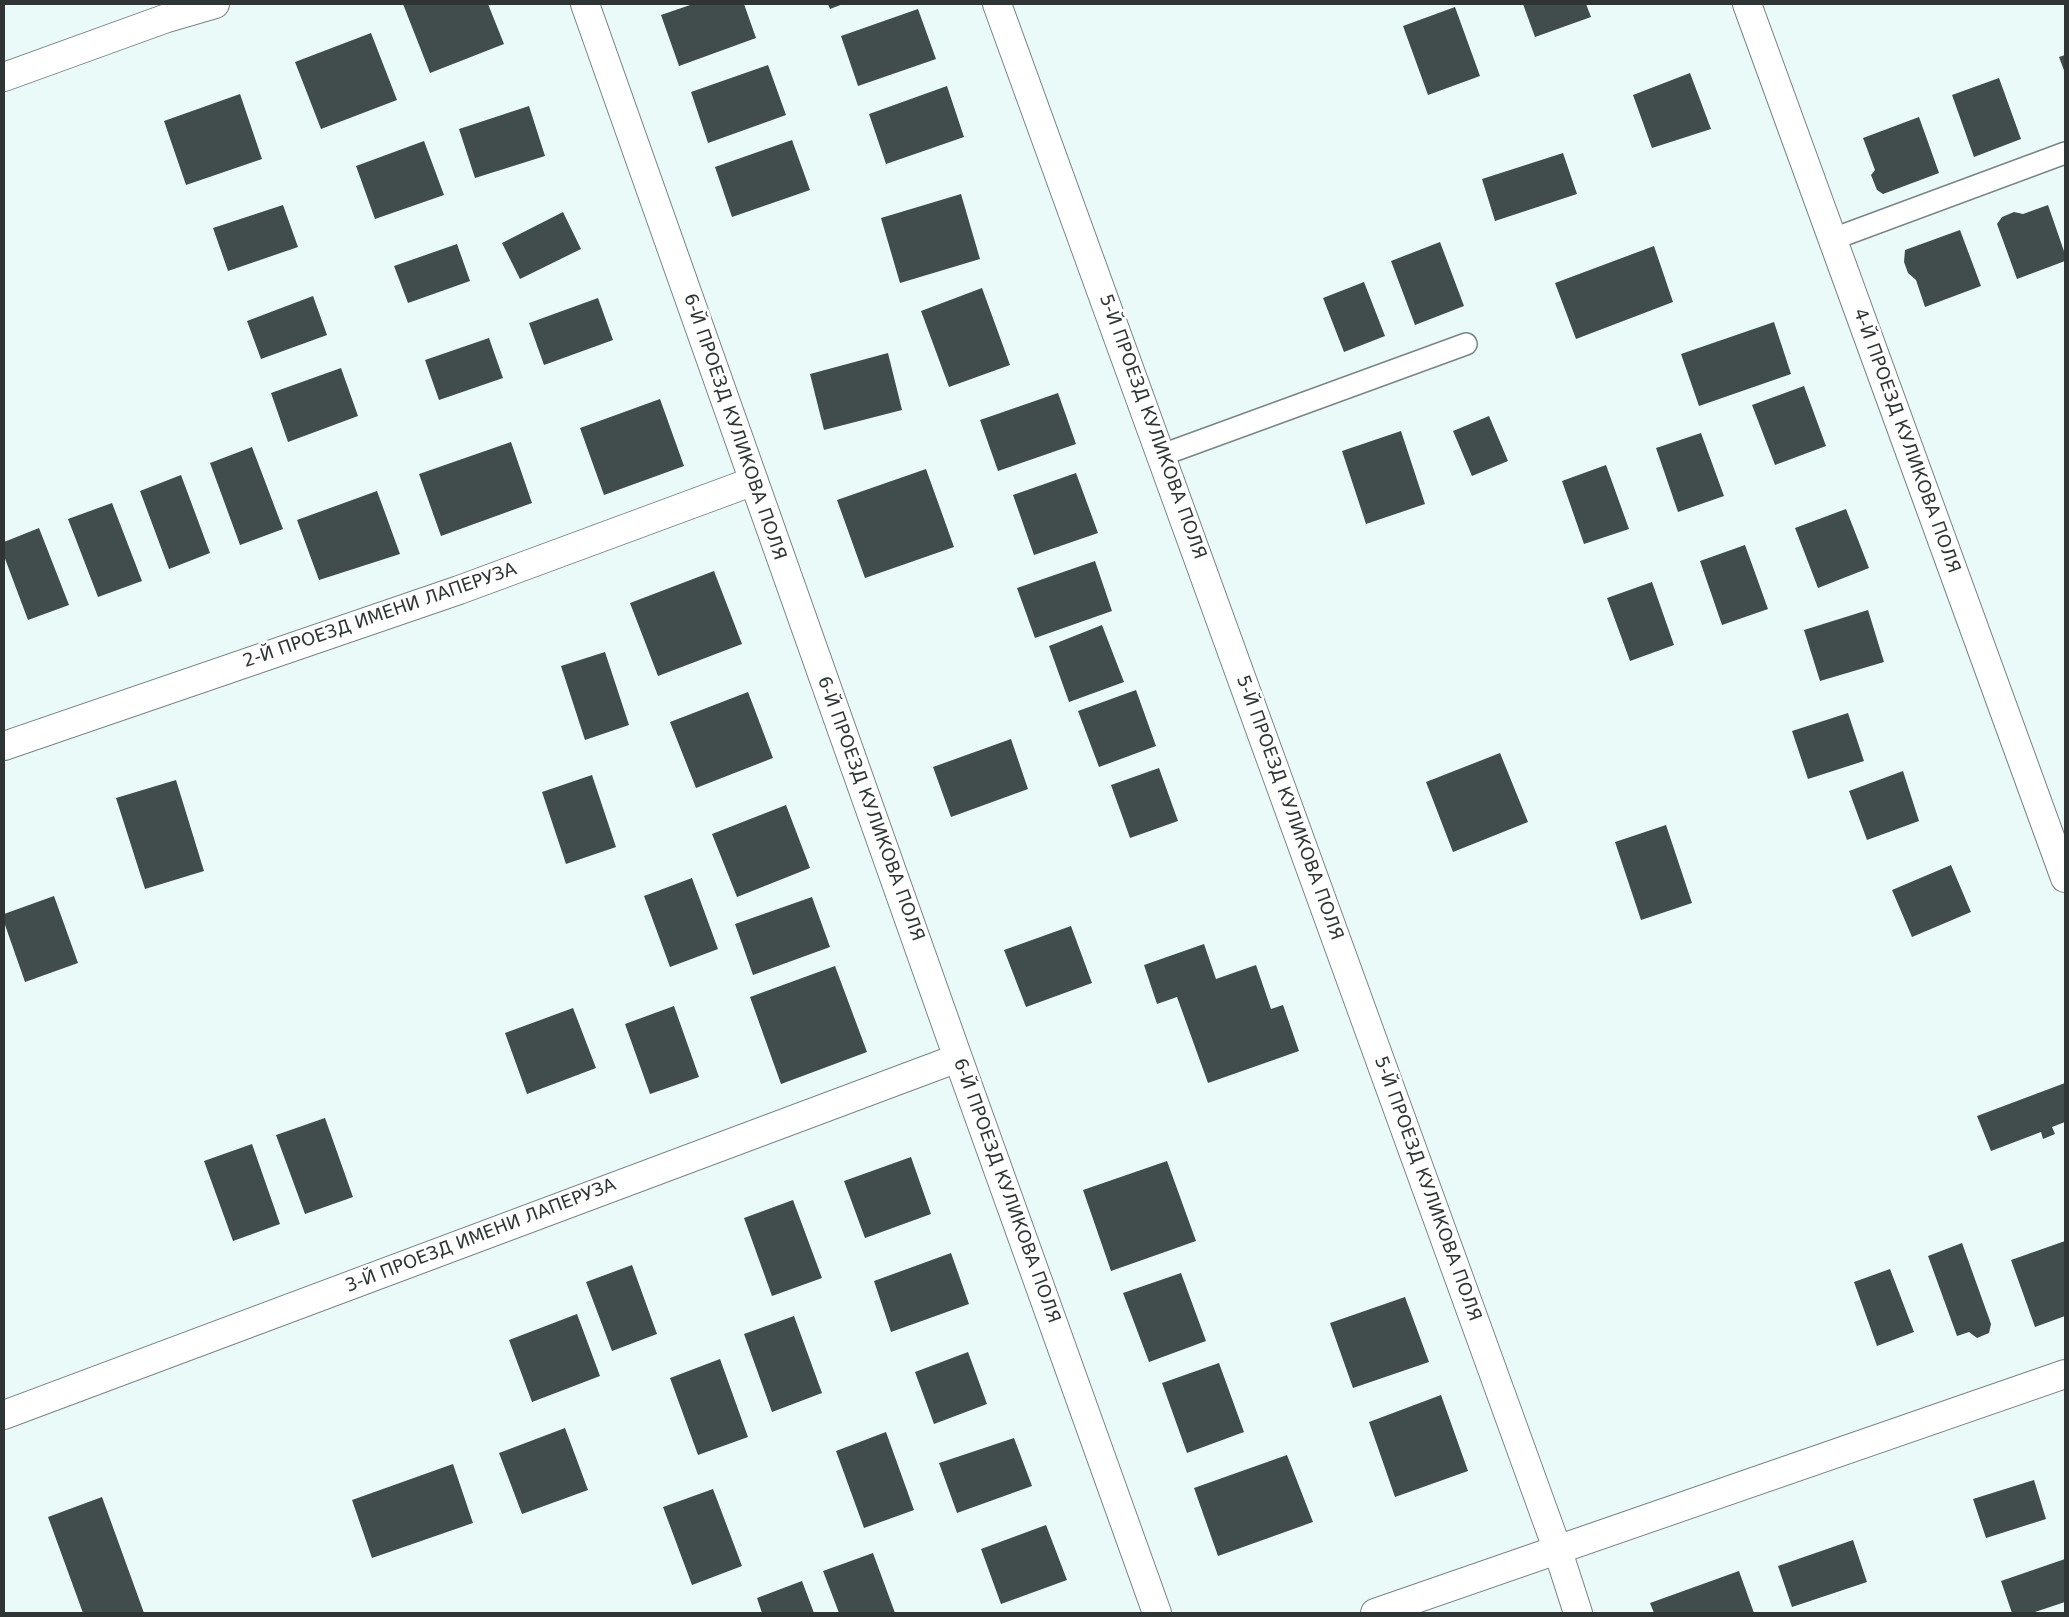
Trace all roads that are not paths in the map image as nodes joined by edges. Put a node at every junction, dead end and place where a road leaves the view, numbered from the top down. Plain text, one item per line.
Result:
1 (214, 4) edge
2 (585, 4) edge
3 (997, 4) edge
4 (1747, 4) edge
5 (4, 77) edge
6 (2065, 153) edge
7 (1832, 238) junction
8 (1466, 344) dead end
9 (1162, 455) junction
10 (754, 481) junction
11 (4, 746) edge
12 (2065, 878) edge
13 (958, 1058) junction
14 (2065, 1374) edge
15 (4, 1414) edge
16 (1558, 1550) junction
17 (1157, 1613) edge
18 (1376, 1613) edge
19 (1578, 1613) edge

1 - 5 street
2 - 10 street, 6-Й ПРОЕЗД КУЛИКОВА ПОЛЯ
3 - 9 street, 5-Й ПРОЕЗД КУЛИКОВА ПОЛЯ
4 - 7 street, 4-Й ПРОЕЗД КУЛИКОВА ПОЛЯ
6 - 7 lane
7 - 12 street, 4-Й ПРОЕЗД КУЛИКОВА ПОЛЯ
8 - 9 lane
9 - 16 street, 5-Й ПРОЕЗД КУЛИКОВА ПОЛЯ
10 - 11 street, 2-Й ПРОЕЗД ИМЕНИ ЛАПЕРУЗА
10 - 13 street, 6-Й ПРОЕЗД КУЛИКОВА ПОЛЯ
13 - 15 street, 3-Й ПРОЕЗД ИМЕНИ ЛАПЕРУЗА
13 - 17 street, 6-Й ПРОЕЗД КУЛИКОВА ПОЛЯ
14 - 16 street
16 - 18 street
16 - 19 street, 5-Й ПРОЕЗД КУЛИКОВА ПОЛЯ

